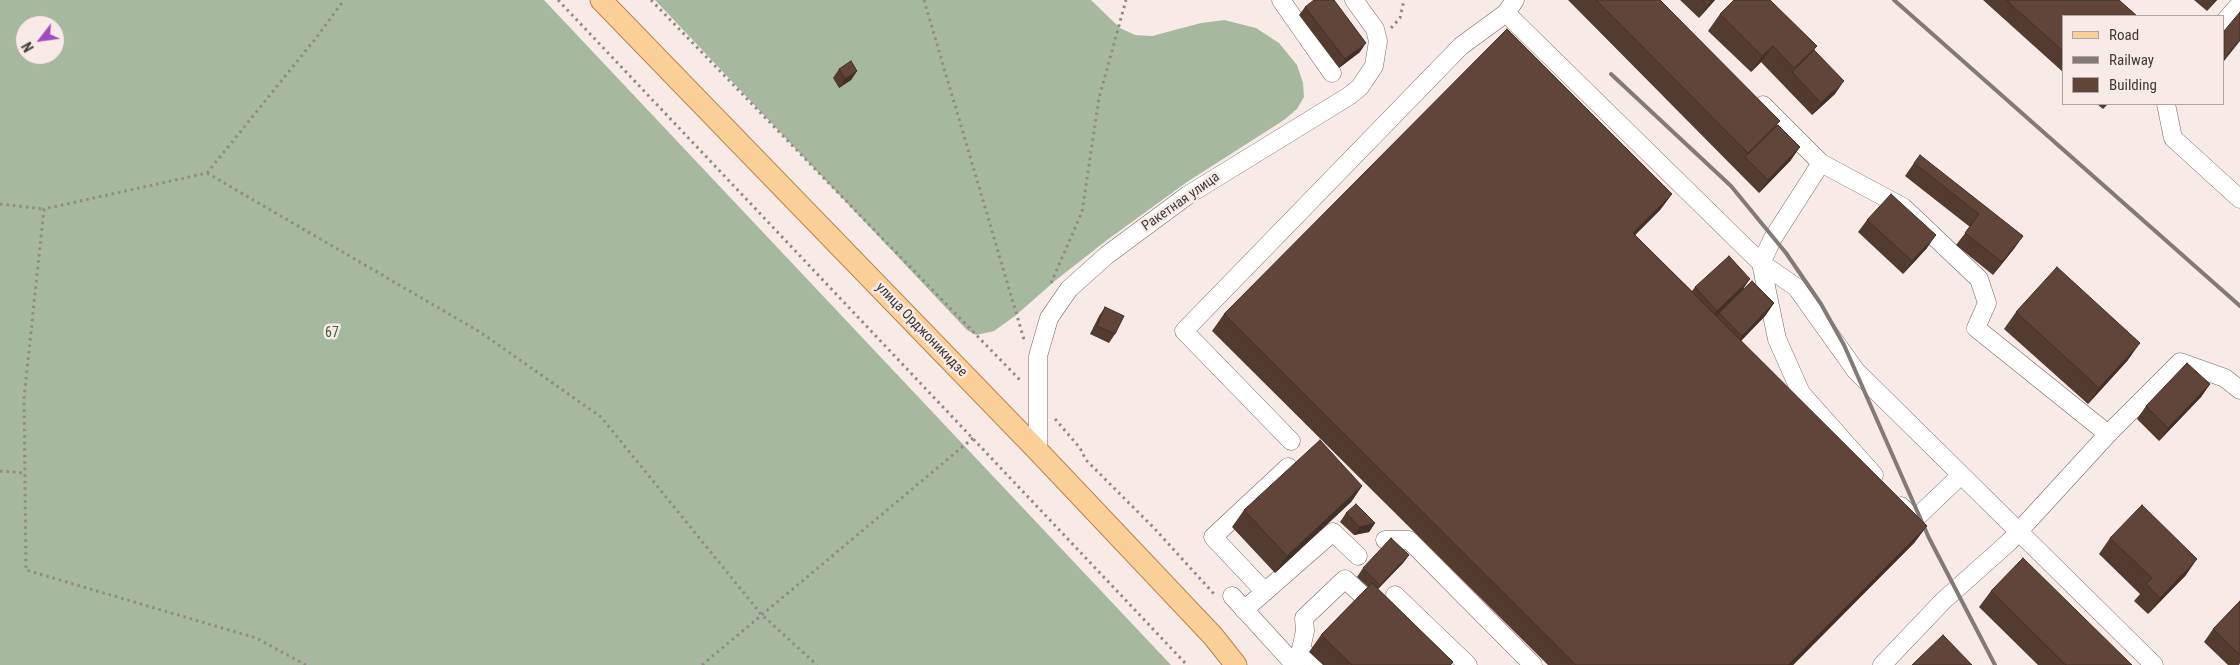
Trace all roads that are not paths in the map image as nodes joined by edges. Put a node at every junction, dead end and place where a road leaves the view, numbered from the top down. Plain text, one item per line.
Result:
1 (601, 0) edge
2 (1354, 0) edge
3 (1286, 2) edge
4 (2240, 4) edge
5 (1511, 6) edge
6 (2225, 21) edge
7 (1332, 73) dead end
8 (1752, 95) edge
9 (2166, 105) edge
10 (1821, 163) junction
11 (2240, 199) edge
12 (1762, 263) junction
13 (2240, 390) edge
14 (2108, 434) junction
15 (1291, 441) dead end
16 (1038, 451) junction
17 (1288, 467) edge
18 (1961, 474) junction
19 (2019, 532) junction
20 (1386, 540) edge
21 (1358, 556) dead end
22 (1265, 592) junction
23 (1395, 595) dead end
24 (1224, 596) road end
25 (1244, 610) junction
26 (1387, 619) edge
27 (1236, 665) edge
28 (1295, 665) edge
29 (1317, 665) edge
30 (1468, 665) edge
31 (1533, 665) edge
32 (1882, 665) edge
33 (2154, 665) edge

1 - 16 main road, улица Орджоникидзе
2 - 16 street, Ракетная улица
3 - 7 street
4 - 6 street
5 - 12 street
5 - 15 street
8 - 10 street
9 - 11 street
10 - 12 street
10 - 14 street
12 - 18 street
12 - 18 street
13 - 14 street
14 - 19 street
16 - 27 main road, улица Орджоникидзе
17 - 22 street
18 - 19 street
19 - 32 street
19 - 33 street
20 - 31 street
21 - 22 street
22 - 25 street
23 - 30 street
24 - 25 street
25 - 28 street
26 - 29 street

